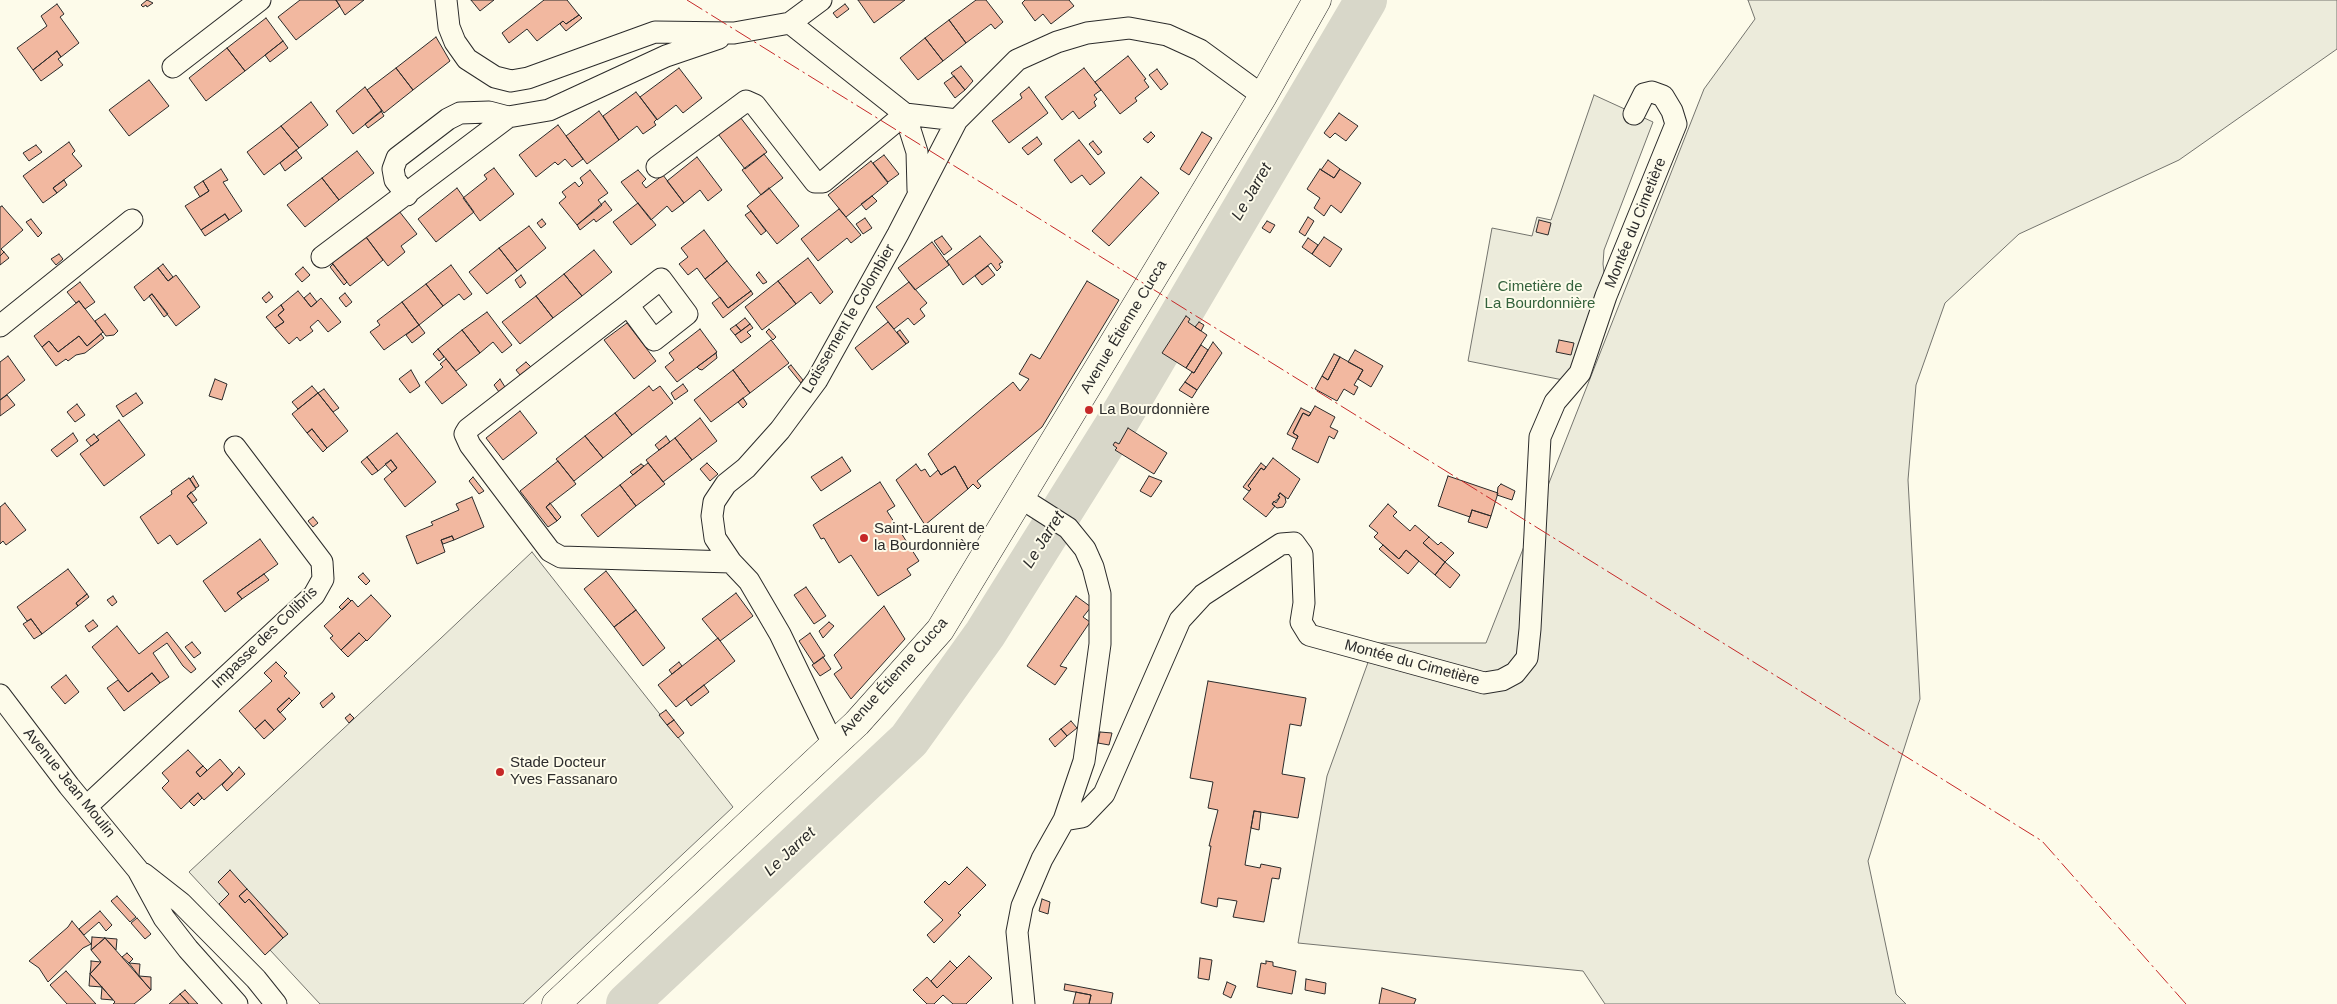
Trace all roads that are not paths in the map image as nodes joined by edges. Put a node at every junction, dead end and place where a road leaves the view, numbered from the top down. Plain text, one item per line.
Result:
1 (260, 0) edge
2 (446, 0) edge
3 (821, 0) edge
4 (1317, 0) edge
5 (790, 23) junction
6 (734, 33) junction
7 (173, 67) dead end
8 (1263, 96) junction
9 (905, 114) junction
10 (1634, 114) dead end
11 (508, 117) junction
12 (957, 120) junction
13 (658, 167) dead end
14 (918, 193) junction
15 (407, 195) junction
16 (132, 220) dead end
17 (322, 257) dead end
18 (628, 305) dead end
19 (0, 326) edge
20 (235, 447) dead end
21 (1030, 504) junction
22 (731, 562) junction
23 (0, 694) edge
24 (7, 717) edge
25 (833, 744) junction
26 (87, 806) junction
27 (1064, 820) junction
28 (138, 870) junction
29 (208, 929) junction
30 (188, 949) junction
31 (237, 1004) edge
32 (276, 1004) edge
33 (556, 1004) edge
34 (1024, 1004) edge

1 - 7 street
2 - 6 street
3 - 5 street
4 - 8 main road, Avenue Étienne Cucca
5 - 6 street
5 - 9 street
6 - 11 street
8 - 12 street, Lotissement le Colombier
8 - 21 main road, Avenue Étienne Cucca
9 - 12 street
9 - 13 street
9 - 14 street, Lotissement le Colombier
10 - 27 street, Montée du Cimetière
11 - 15 street
11 - 15 street
12 - 14 street, Lotissement le Colombier
14 - 22 street, Lotissement le Colombier
15 - 17 street
16 - 19 street
18 - 22 street
20 - 26 street, Impasse des Colibris
21 - 25 main road, Avenue Étienne Cucca
21 - 27 street
22 - 25 street, Lotissement le Colombier
23 - 24 street, Avenue Jean Moulin
24 - 26 street, Avenue Jean Moulin
25 - 33 main road, Avenue Étienne Cucca
26 - 28 street, Avenue Jean Moulin
27 - 34 street
28 - 29 street, Avenue Jean Moulin
28 - 30 street, Avenue Jean Moulin
29 - 30 street
29 - 32 street, Avenue Jean Moulin
30 - 31 street, Avenue Jean Moulin

